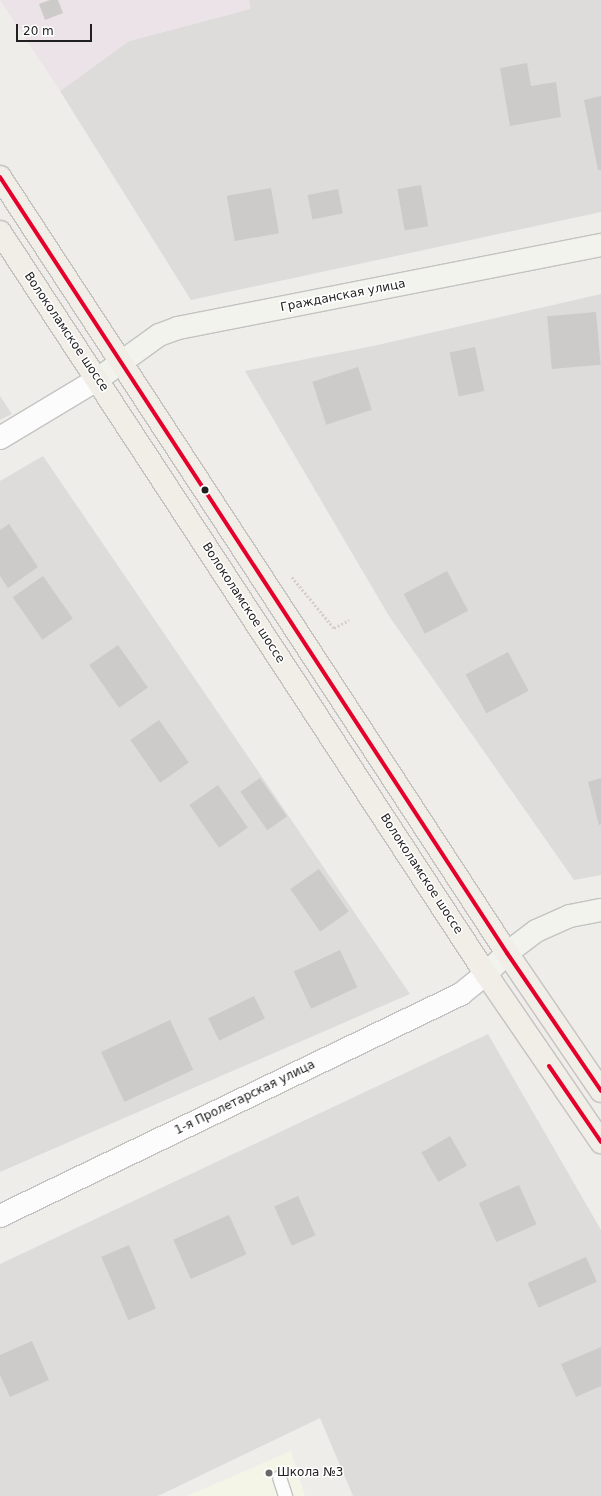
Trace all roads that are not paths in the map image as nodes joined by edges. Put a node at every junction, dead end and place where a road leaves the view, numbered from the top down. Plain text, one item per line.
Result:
1 (0, 177) edge
2 (0, 232) edge
3 (601, 245) edge
4 (121, 363) junction
5 (98, 379) junction
6 (0, 438) edge
7 (601, 910) edge
8 (508, 953) junction
9 (486, 974) junction
10 (601, 1091) edge
11 (601, 1142) edge
12 (0, 1216) edge
13 (279, 1477) dead end
14 (285, 1496) edge

1 - 4 main road
2 - 5 main road, Волоколамское шоссе
3 - 4 street, Гражданская улица
4 - 5 street, Гражданская улица
4 - 8 main road
5 - 6 street
5 - 9 main road, Волоколамское шоссе
7 - 8 street
8 - 9 street
8 - 10 main road
9 - 11 main road, Волоколамское шоссе
9 - 12 street, 1-я Пролетарская улица
13 - 14 lane

